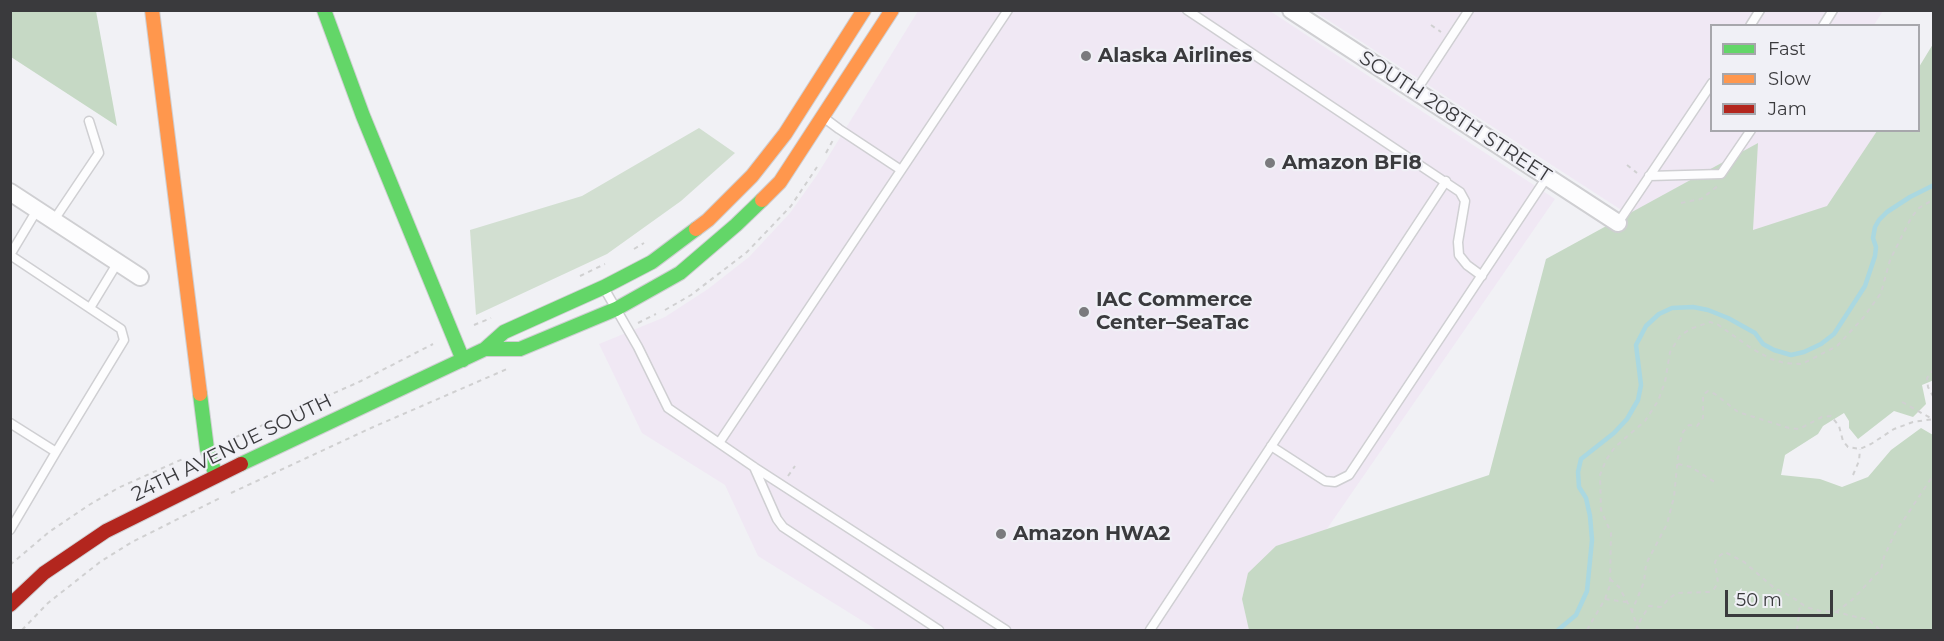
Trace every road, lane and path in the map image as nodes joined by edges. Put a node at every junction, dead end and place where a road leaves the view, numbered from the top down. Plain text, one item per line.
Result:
1 (152, 10) edge
2 (324, 10) edge
3 (892, 10) edge
4 (1008, 10) edge
5 (1187, 10) edge
6 (1291, 10) edge
7 (1469, 10) edge
8 (1760, 10) edge
9 (1833, 10) edge
10 (858, 13) edge
11 (1751, 24) edge
12 (1824, 24) edge
13 (1431, 25) dead end
14 (1442, 32) dead end
15 (1710, 86) edge
16 (1416, 91) junction
17 (823, 117) junction
18 (89, 121) dead end
19 (1750, 132) edge
20 (1398, 159) dead end
21 (1627, 165) dead end
22 (817, 168) dead end
23 (1392, 169) dead end
24 (902, 170) junction
25 (1637, 172) dead end
26 (1649, 176) junction
27 (1547, 177) junction
28 (1446, 181) junction
29 (1724, 181) dead end
30 (10, 192) edge
31 (1934, 199) edge
32 (1682, 203) dead end
33 (37, 210) junction
34 (54, 220) junction
35 (1618, 223) joint
36 (650, 239) dead end
37 (630, 251) dead end
38 (10, 255) edge
39 (118, 262) junction
40 (610, 262) dead end
41 (580, 276) dead end
42 (1482, 276) junction
43 (140, 277) dead end
44 (604, 287) junction
45 (90, 308) junction
46 (616, 309) junction
47 (665, 310) dead end
48 (498, 314) dead end
49 (452, 336) junction
50 (485, 349) junction
51 (463, 360) junction
52 (507, 369) dead end
53 (1934, 369) edge
54 (1934, 398) edge
55 (1902, 402) dead end
56 (1933, 419) edge
57 (14, 425) edge
58 (719, 443) junction
59 (1271, 446) junction
60 (207, 449) junction
61 (1860, 449) junction
62 (56, 453) junction
63 (1678, 464) junction
64 (754, 466) junction
65 (795, 466) dead end
66 (1934, 474) edge
67 (1853, 475) dead end
68 (216, 476) junction
69 (788, 476) dead end
70 (1716, 483) dead end
71 (10, 530) edge
72 (10, 565) edge
73 (1610, 579) junction
74 (1605, 599) junction
75 (1626, 602) junction
76 (1800, 603) junction
77 (10, 605) edge
78 (1632, 611) junction
79 (1836, 612) junction
80 (1637, 626) junction
81 (22, 630) edge
82 (939, 630) edge
83 (1006, 630) edge
84 (1149, 630) edge
85 (1587, 630) edge
86 (1637, 630) edge
87 (1797, 630) edge
88 (1880, 630) edge

1 - 60 main road
2 - 49 main road
3 - 17 main road, 24TH AVENUE SOUTH
4 - 24 lane
5 - 28 lane
6 - 16 street, SOUTH 208TH STREET
7 - 16 lane
8 - 11 lane
9 - 12 lane
10 - 44 main road, 24TH AVENUE SOUTH
13 - 14 path
15 - 26 lane
16 - 27 street, SOUTH 208TH STREET
17 - 24 lane
17 - 46 main road, 24TH AVENUE SOUTH
18 - 34 lane
19 - 26 lane
20 - 23 path
21 - 25 path
22 - 47 path
24 - 58 lane
26 - 35 lane
27 - 35 street, SOUTH 208TH STREET
27 - 42 lane
28 - 42 lane
28 - 59 lane
29 - 32 path
30 - 33 street
31 - 73 path
33 - 34 street
33 - 38 lane
34 - 39 street
36 - 37 path
38 - 45 lane
39 - 43 street
39 - 45 lane
40 - 41 path
42 - 59 lane
44 - 46 lane
44 - 50 main road, 24TH AVENUE SOUTH
45 - 62 lane
46 - 50 main road, 24TH AVENUE SOUTH
46 - 58 lane
48 - 49 path
49 - 51 main road
49 - 60 path
50 - 51 main road, 24TH AVENUE SOUTH
51 - 68 main road, 24TH AVENUE SOUTH
52 - 81 path
53 - 54 path
55 - 56 path
56 - 61 path
57 - 62 lane
58 - 64 lane
59 - 84 lane
60 - 68 main road
60 - 72 path
61 - 63 path
61 - 67 path
62 - 71 lane
63 - 70 path
63 - 78 path
64 - 82 lane
64 - 83 lane
65 - 69 path
66 - 79 path
68 - 77 main road, 24TH AVENUE SOUTH
73 - 74 path
73 - 75 path
74 - 75 path
74 - 85 path
75 - 78 path
76 - 79 path
76 - 80 path
76 - 87 path
78 - 80 path
79 - 88 path
80 - 86 path

